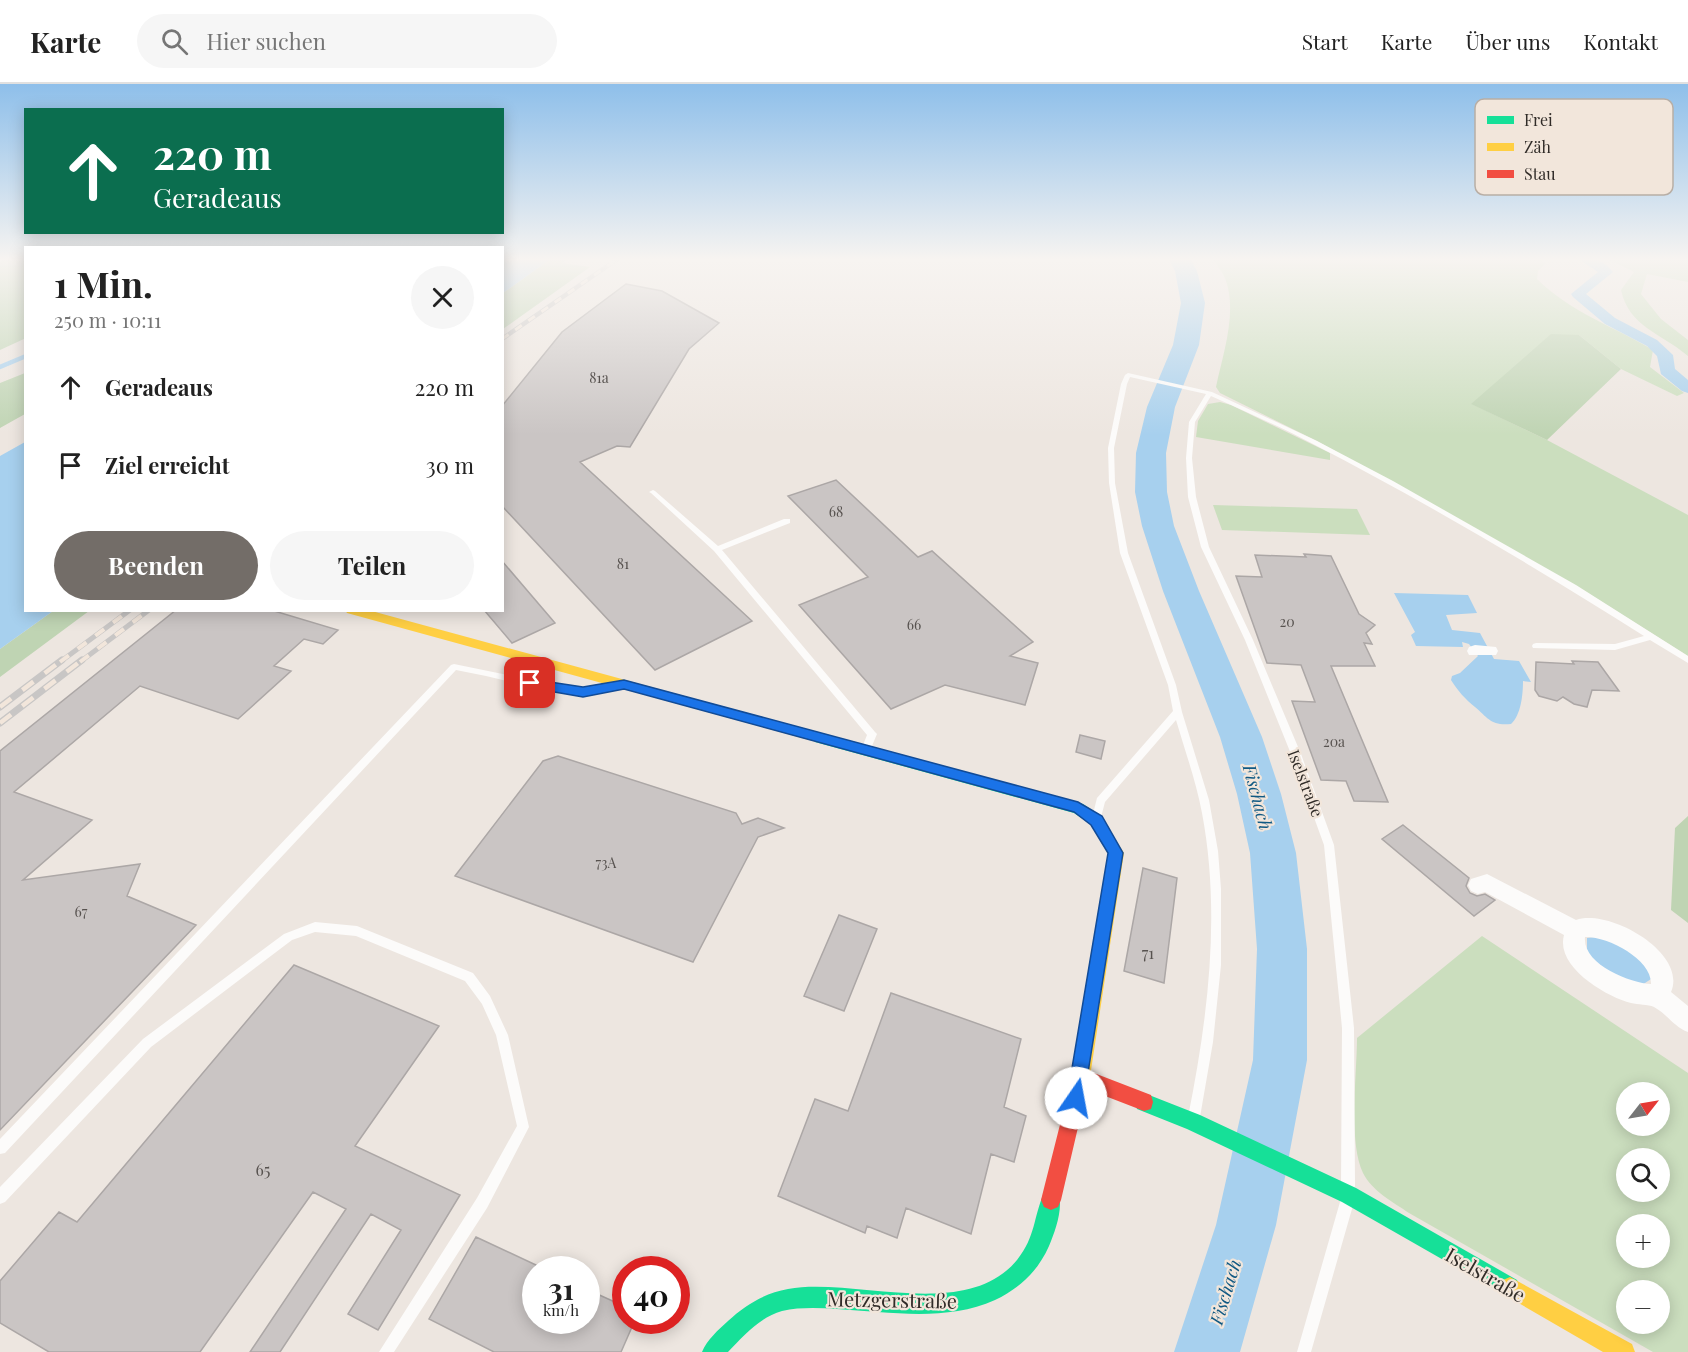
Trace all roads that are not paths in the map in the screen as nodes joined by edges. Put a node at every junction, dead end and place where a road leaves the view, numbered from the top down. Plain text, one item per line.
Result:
1 (1206, 392) junction
2 (653, 492) dead end
3 (787, 521) dead end
4 (717, 549) junction
5 (358, 612) edge
6 (1652, 636) junction
7 (1536, 646) dead end
8 (1688, 660) edge
9 (624, 685) junction
10 (1178, 712) junction
11 (866, 750) junction
12 (1097, 821) junction
13 (1478, 885) dead end
14 (1576, 931) junction
15 (1658, 995) junction
16 (1688, 1021) edge
17 (1081, 1077) junction
18 (1193, 1122) junction
19 (0, 1148) edge
20 (1349, 1196) junction
21 (0, 1197) edge
22 (386, 1352) edge
23 (713, 1352) edge
24 (1304, 1352) edge
25 (1623, 1352) edge

1 - 6 lane
1 - 10 lane
1 - 20 lane, Iselstraße
2 - 4 lane
3 - 4 lane
4 - 11 lane
5 - 9 street, Metzgerstraße
6 - 7 lane
6 - 8 lane
9 - 11 street, Metzgerstraße
9 - 19 lane
10 - 12 lane
10 - 18 lane
11 - 12 street, Metzgerstraße
12 - 17 street, Metzgerstraße
13 - 14 street
14 - 15 street
14 - 15 street
15 - 16 street
17 - 18 street
17 - 23 street, Metzgerstraße
18 - 20 street
20 - 24 lane, Iselstraße
20 - 25 street, Iselstraße
21 - 22 lane

